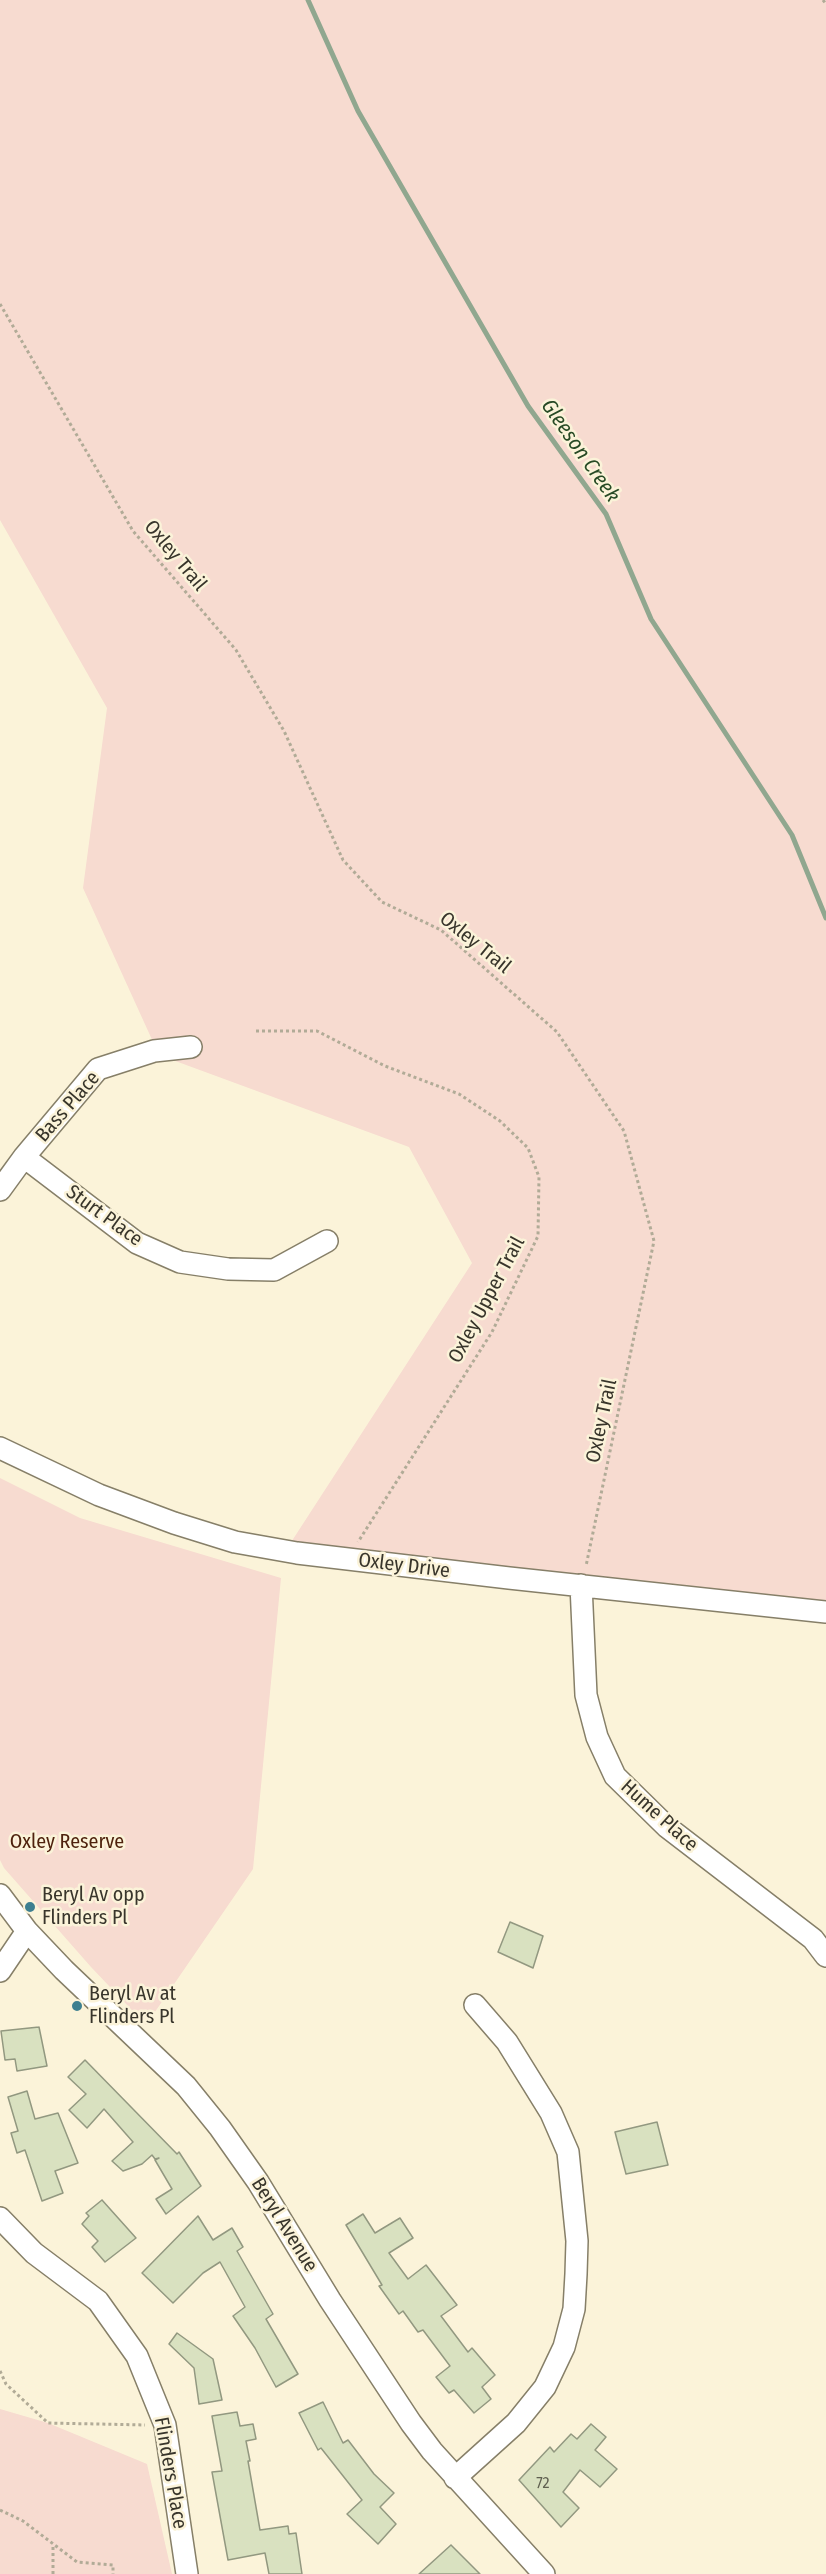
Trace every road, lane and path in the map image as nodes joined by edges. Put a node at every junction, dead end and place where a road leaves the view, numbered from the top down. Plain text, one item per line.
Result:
1 (823, 0) edge
2 (826, 4) edge
3 (0, 304) edge
4 (256, 1031) dead end
5 (191, 1047) dead end
6 (24, 1157) junction
7 (0, 1190) edge
8 (327, 1241) dead end
9 (0, 1448) edge
10 (347, 1559) junction
11 (581, 1585) junction
12 (826, 1612) edge
13 (0, 1895) edge
14 (27, 1931) junction
15 (826, 1956) edge
16 (0, 1971) edge
17 (475, 2005) dead end
18 (0, 2218) edge
19 (0, 2371) edge
20 (165, 2425) junction
21 (455, 2478) junction
22 (0, 2510) edge
23 (53, 2544) junction
24 (53, 2574) edge
25 (113, 2574) edge
26 (187, 2574) edge
27 (544, 2574) edge

1 - 2 path
3 - 11 path, Oxley Trail
4 - 10 path, Oxley Upper Trail
5 - 6 street, Bass Place
6 - 7 street, Bass Place
6 - 8 street, Sturt Place
9 - 10 street, Oxley Drive
10 - 11 street, Oxley Drive
11 - 12 street, Oxley Drive
11 - 15 street, Hume Place
13 - 14 street, Beryl Avenue
14 - 16 street
14 - 21 street, Beryl Avenue
17 - 21 street
18 - 20 street, Flinders Place
19 - 20 path
20 - 26 street, Flinders Place
21 - 27 street, Beryl Avenue
22 - 23 path
23 - 24 path
23 - 25 path

